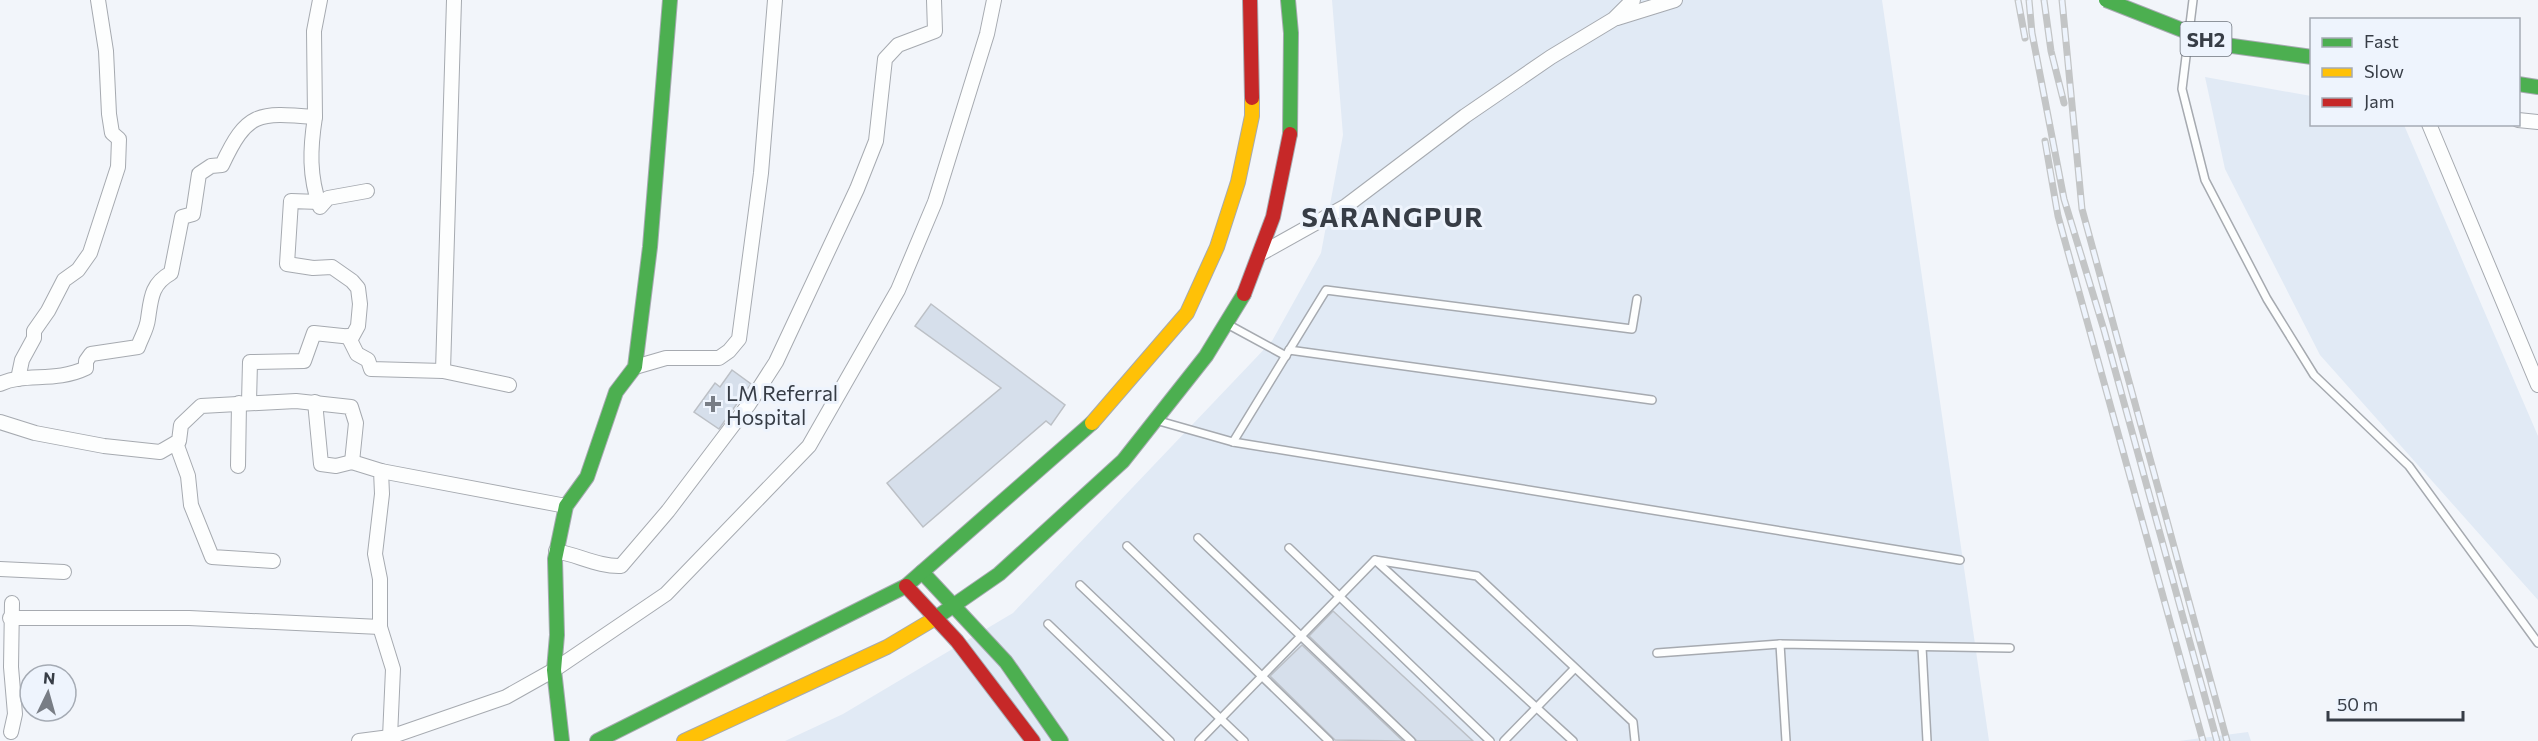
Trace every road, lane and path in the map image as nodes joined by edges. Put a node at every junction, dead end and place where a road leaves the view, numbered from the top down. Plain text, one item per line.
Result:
1 (98, 0) edge
2 (320, 0) edge
3 (454, 0) edge
4 (670, 0) edge
5 (775, 0) edge
6 (934, 0) edge
7 (994, 0) edge
8 (1250, 0) edge
9 (1288, 0) edge
10 (1633, 0) edge
11 (1675, 0) edge
12 (2106, 0) edge
13 (2193, 0) edge
14 (1614, 19) junction
15 (2310, 57) edge
16 (2520, 84) edge
17 (2538, 87) edge
18 (315, 117) junction
19 (2520, 120) edge
20 (2538, 122) edge
21 (2430, 126) edge
22 (367, 191) dead end
23 (319, 202) junction
24 (1260, 254) junction
25 (1636, 298) dead end
26 (1227, 324) junction
27 (348, 336) junction
28 (1288, 353) junction
29 (635, 367) junction
30 (443, 371) junction
31 (18, 379) junction
32 (0, 384) edge
33 (509, 385) dead end
34 (2538, 385) edge
35 (1652, 400) dead end
36 (315, 402) junction
37 (244, 403) junction
38 (1155, 420) junction
39 (0, 422) edge
40 (1233, 442) junction
41 (176, 443) junction
42 (352, 462) junction
43 (238, 466) dead end
44 (381, 471) junction
45 (566, 506) junction
46 (1198, 538) dead end
47 (1127, 546) dead end
48 (1289, 548) dead end
49 (556, 551) junction
50 (1375, 560) junction
51 (1960, 560) dead end
52 (273, 561) dead end
53 (0, 569) edge
54 (64, 572) dead end
55 (922, 572) junction
56 (1080, 585) dead end
57 (906, 586) junction
58 (1341, 595) junction
59 (12, 603) dead end
60 (955, 607) junction
61 (938, 617) junction
62 (10, 618) junction
63 (1048, 624) dead end
64 (380, 627) junction
65 (1301, 636) junction
66 (1780, 644) junction
67 (2538, 644) edge
68 (1922, 646) junction
69 (2010, 648) dead end
70 (1658, 653) dead end
71 (1574, 669) junction
72 (554, 670) junction
73 (1262, 675) junction
74 (1536, 708) junction
75 (1221, 718) junction
76 (11, 732) dead end
77 (390, 737) junction
78 (359, 741) edge
79 (562, 741) edge
80 (597, 741) edge
81 (684, 741) edge
82 (1033, 741) edge
83 (1061, 741) edge
84 (1170, 741) edge
85 (1199, 741) edge
86 (1244, 741) edge
87 (1329, 741) edge
88 (1411, 741) edge
89 (1490, 741) edge
90 (1504, 741) edge
91 (1573, 741) edge
92 (1635, 741) edge
93 (1786, 741) edge
94 (1927, 741) edge

1 - 31 street
2 - 18 street
3 - 30 street
4 - 29 main road
5 - 29 street
6 - 49 street
7 - 72 street
8 - 55 main road
9 - 24 main road
10 - 14 street
11 - 14 street
12 - 15 main road, SH2, bridge
13 - 67 lane
14 - 24 street
16 - 17 main road
18 - 23 street
18 - 31 street
19 - 20 street
21 - 34 street
22 - 23 street
23 - 27 street
24 - 26 main road
25 - 28 lane
26 - 28 lane
26 - 38 main road
27 - 30 street
27 - 37 street
28 - 35 lane
28 - 40 lane
29 - 45 main road
30 - 33 street
31 - 32 street
36 - 37 street
36 - 42 street
36 - 42 street
37 - 41 street
37 - 43 street
38 - 40 lane
38 - 60 main road
39 - 41 street
40 - 51 lane
41 - 52 street
42 - 44 street
44 - 45 street
44 - 64 street
45 - 49 main road
46 - 65 lane
47 - 73 lane
48 - 58 lane
49 - 72 main road
50 - 58 lane
50 - 71 lane
50 - 74 lane
53 - 54 street
55 - 57 main road
55 - 60 main road
56 - 75 lane
57 - 61 main road
57 - 80 main road
58 - 65 lane
58 - 89 lane
59 - 62 street
60 - 61 main road
60 - 83 main road
61 - 81 main road
61 - 82 main road
62 - 64 street
62 - 76 street
63 - 84 lane
64 - 77 street
65 - 73 lane
65 - 88 lane
66 - 68 lane
66 - 70 lane
66 - 93 lane
68 - 69 lane
68 - 94 lane
71 - 74 lane
71 - 92 lane
72 - 77 street
72 - 79 main road
73 - 75 lane
73 - 87 lane
74 - 90 lane
74 - 91 lane
75 - 85 lane
75 - 86 lane
77 - 78 street

